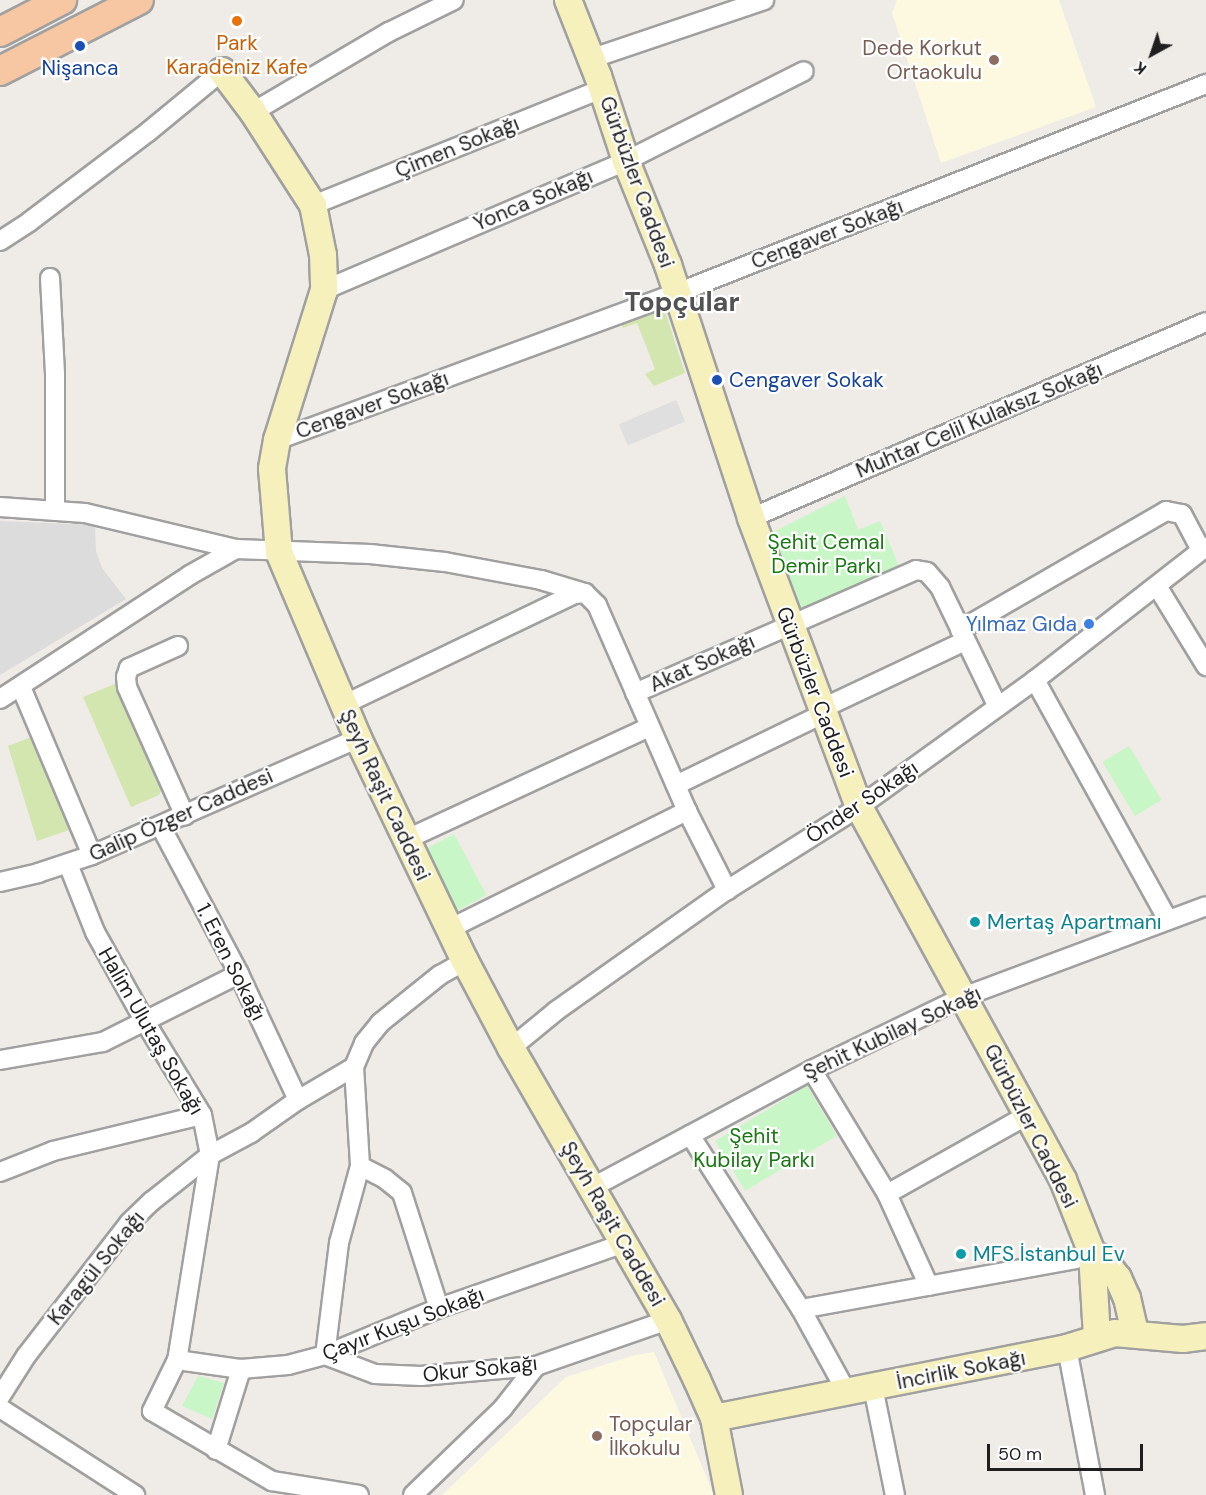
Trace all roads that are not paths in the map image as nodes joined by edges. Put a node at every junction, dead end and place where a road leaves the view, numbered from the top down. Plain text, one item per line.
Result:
1 (62, 0) edge
2 (139, 0) edge
3 (454, 0) edge
4 (568, 0) edge
5 (764, 0) edge
6 (0, 32) edge
7 (590, 59) junction
8 (0, 71) edge
9 (222, 71) joint
10 (804, 71) dead end
11 (1206, 84) edge
12 (602, 89) junction
13 (253, 112) junction
14 (626, 161) junction
15 (313, 205) junction
16 (0, 241) edge
17 (50, 278) dead end
18 (324, 290) junction
19 (677, 293) junction
20 (1206, 322) edge
21 (278, 440) junction
22 (0, 507) edge
23 (55, 511) junction
24 (751, 518) junction
25 (1204, 548) edge
26 (236, 549) junction
27 (279, 552) junction
28 (1157, 586) junction
29 (585, 593) junction
30 (790, 625) junction
31 (962, 635) junction
32 (178, 646) dead end
33 (1206, 666) edge
34 (1035, 680) junction
35 (21, 687) junction
36 (635, 693) junction
37 (0, 699) edge
38 (344, 705) junction
39 (998, 707) junction
40 (822, 711) junction
41 (649, 727) junction
42 (358, 738) junction
43 (676, 785) junction
44 (859, 807) junction
45 (687, 811) junction
46 (185, 816) junction
47 (161, 827) junction
48 (405, 840) junction
49 (92, 855) junction
50 (68, 864) junction
51 (0, 882) edge
52 (727, 890) junction
53 (1206, 906) edge
54 (1168, 920) junction
55 (449, 929) junction
56 (465, 961) junction
57 (239, 974) junction
58 (963, 997) junction
59 (144, 1020) junction
60 (511, 1048) junction
61 (0, 1060) edge
62 (354, 1067) junction
63 (812, 1070) junction
64 (298, 1100) junction
65 (202, 1115) junction
66 (1028, 1115) junction
67 (690, 1135) junction
68 (210, 1155) junction
69 (360, 1166) junction
70 (0, 1172) edge
71 (591, 1188) junction
72 (887, 1194) junction
73 (622, 1244) junction
74 (1092, 1253) junction
75 (929, 1286) junction
76 (439, 1308) junction
77 (801, 1309) junction
78 (668, 1320) junction
79 (1135, 1333) junction
80 (1097, 1336) junction
81 (1206, 1336) edge
82 (1067, 1348) junction
83 (325, 1355) junction
84 (177, 1360) junction
85 (536, 1366) junction
86 (241, 1369) junction
87 (873, 1387) junction
88 (846, 1391) junction
89 (0, 1397) edge
90 (0, 1408) edge
91 (714, 1418) junction
92 (216, 1450) junction
93 (135, 1495) edge
94 (359, 1495) edge
95 (413, 1495) edge
96 (729, 1495) edge
97 (895, 1495) edge
98 (1095, 1495) edge

1 - 6 main road
2 - 8 main road
3 - 13 street
4 - 7 street, Gürbüzler Caddesi
5 - 7 street
7 - 12 street, Gürbüzler Caddesi
9 - 13 street, Şeyh Raşit Caddesi
9 - 16 street
10 - 14 street, Yonca Sokağı
11 - 19 street, Cengaver Sokağı
12 - 14 street, Gürbüzler Caddesi
12 - 15 street, Çimen Sokağı
13 - 15 street, Şeyh Raşit Caddesi
14 - 18 street, Yonca Sokağı
14 - 19 street, Gürbüzler Caddesi
15 - 18 street, Şeyh Raşit Caddesi
17 - 23 street
18 - 21 street, Şeyh Raşit Caddesi
19 - 21 street, Cengaver Sokağı
19 - 24 street, Gürbüzler Caddesi
20 - 24 street, Muhtar Celil Kulaksız Sokağı
21 - 27 street, Şeyh Raşit Caddesi
22 - 23 street
23 - 26 street
24 - 30 street, Gürbüzler Caddesi
25 - 28 street, Önder Sokağı
25 - 31 street
26 - 27 street
26 - 35 street
27 - 29 street
27 - 38 street, Şeyh Raşit Caddesi
28 - 33 street
28 - 34 street, Önder Sokağı
29 - 36 street
29 - 38 street
30 - 31 street, Akat Sokağı
30 - 36 street, Akat Sokağı
30 - 40 street, Gürbüzler Caddesi
31 - 39 street, Akat Sokağı
31 - 40 street
32 - 46 street
34 - 39 street, Önder Sokağı
34 - 54 street
35 - 37 street
35 - 49 street
36 - 41 street
38 - 42 street, Şeyh Raşit Caddesi
39 - 44 street, Önder Sokağı
40 - 43 street
40 - 44 street, Gürbüzler Caddesi
41 - 43 street
41 - 48 street
42 - 46 street, Galip Özger Caddesi
42 - 48 street, Şeyh Raşit Caddesi
43 - 45 street
44 - 52 street, Önder Sokağı
44 - 58 street, Gürbüzler Caddesi
45 - 52 street
45 - 55 street
46 - 47 street, Galip Özger Caddesi
47 - 49 street, Galip Özger Caddesi
47 - 57 street, 1. Eren Sokağı
48 - 55 street, Şeyh Raşit Caddesi
49 - 50 street, Galip Özger Caddesi
50 - 51 street, Galip Özger Caddesi
50 - 59 street, Halim Ulutaş Sokağı
52 - 60 street, Önder Sokağı
53 - 54 street, Şehit Kubilay Sokağı
54 - 58 street, Şehit Kubilay Sokağı
55 - 56 street, Şeyh Raşit Caddesi
56 - 60 street, Şeyh Raşit Caddesi
56 - 62 street
57 - 59 street
57 - 64 street, 1. Eren Sokağı
58 - 63 street, Şehit Kubilay Sokağı
58 - 66 street, Gürbüzler Caddesi
59 - 61 street
59 - 65 street, Halim Ulutaş Sokağı
60 - 71 street, Şeyh Raşit Caddesi
62 - 64 street, Karagül Sokağı
62 - 69 street
63 - 67 street, Şehit Kubilay Sokağı
63 - 72 street
64 - 68 street, Karagül Sokağı
65 - 68 street, Halim Ulutaş Sokağı
65 - 70 street
66 - 72 street
66 - 74 street, Gürbüzler Caddesi
67 - 71 street, Şehit Kubilay Sokağı
67 - 77 street
68 - 84 street, Halim Ulutaş Sokağı
68 - 89 street, Karagül Sokağı
69 - 76 street
69 - 83 street
71 - 73 street, Şeyh Raşit Caddesi
72 - 75 street
73 - 76 street, Çayır Kuşu Sokağı
73 - 78 street, Şeyh Raşit Caddesi
74 - 75 street
74 - 79 street
74 - 80 street
75 - 77 street
76 - 83 street, Çayır Kuşu Sokağı
77 - 88 street
78 - 85 street, Okur Sokağı
78 - 91 street, Şeyh Raşit Caddesi
79 - 80 street, İncirlik Sokağı
79 - 81 street, İncirlik Sokağı
80 - 82 street, İncirlik Sokağı
82 - 87 street, İncirlik Sokağı
82 - 98 street
83 - 85 street, Okur Sokağı
83 - 86 street, Çayır Kuşu Sokağı
84 - 86 street, Çayır Kuşu Sokağı
84 - 92 street, Halim Ulutaş Sokağı
85 - 95 street
86 - 92 street
87 - 88 street, İncirlik Sokağı
87 - 97 street
88 - 91 street, İncirlik Sokağı
90 - 93 street
91 - 96 street, Şeyh Raşit Caddesi
92 - 94 street

